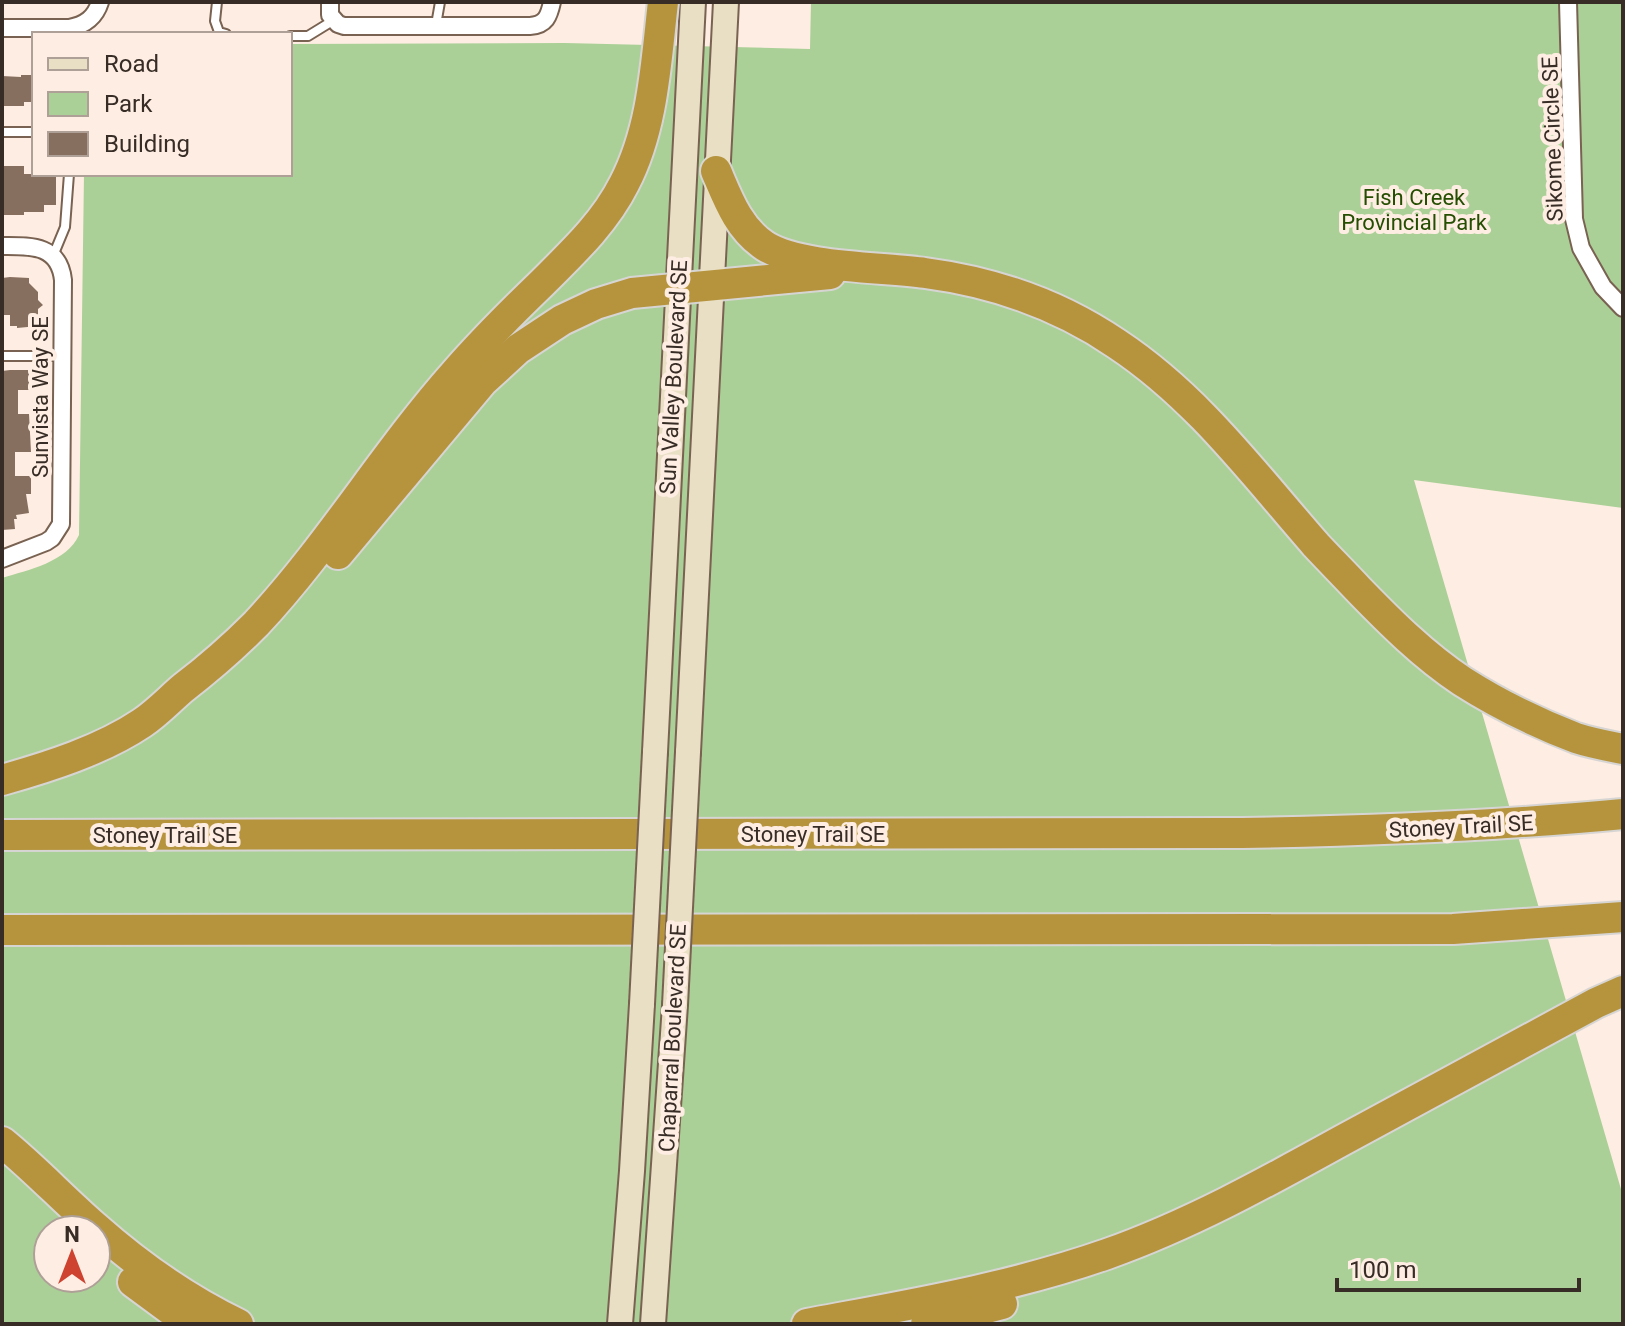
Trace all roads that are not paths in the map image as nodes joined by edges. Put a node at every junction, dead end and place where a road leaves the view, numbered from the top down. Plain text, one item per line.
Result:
1 (100, 2) edge
2 (217, 2) edge
3 (330, 2) edge
4 (440, 2) edge
5 (552, 2) edge
6 (663, 2) edge
7 (693, 2) edge
8 (726, 2) edge
9 (1568, 2) edge
10 (334, 20) junction
11 (436, 25) junction
12 (2, 28) edge
13 (219, 32) edge
14 (292, 36) edge
15 (2, 132) edge
16 (32, 132) edge
17 (716, 171) junction
18 (69, 176) edge
19 (2, 246) edge
20 (53, 257) junction
21 (892, 270) junction
22 (710, 285) junction
23 (678, 288) junction
24 (1623, 308) edge
25 (2, 356) edge
26 (62, 356) junction
27 (2, 559) edge
28 (143, 723) junction
29 (1623, 749) edge
30 (655, 752) joint
31 (688, 752) joint
32 (2, 780) edge
33 (1623, 814) edge
34 (2, 835) edge
35 (1623, 917) edge
36 (2, 930) edge
37 (1623, 991) edge
38 (2, 1142) edge
39 (2, 1153) edge
40 (1249, 1192) junction
41 (61, 1214) edge
42 (112, 1263) edge
43 (190, 1324) edge
44 (238, 1324) edge
45 (620, 1324) edge
46 (653, 1324) edge
47 (807, 1324) edge
48 (926, 1324) edge

1 - 12 street
2 - 13 lane
3 - 10 street
4 - 11 lane
5 - 11 street
6 - 28 highway
7 - 23 main road, Sun Valley Boulevard SE
8 - 17 main road, Sun Valley Boulevard SE
9 - 24 street, Sikome Circle SE
10 - 11 street
10 - 14 lane
15 - 16 lane
17 - 21 highway
17 - 22 main road, Sun Valley Boulevard SE
18 - 20 lane
19 - 20 street
20 - 26 street, Sunvista Way SE
21 - 22 highway
21 - 29 highway
22 - 23 highway
22 - 31 main road, Sun Valley Boulevard SE
23 - 28 highway
23 - 30 main road, Sun Valley Boulevard SE
25 - 26 lane
26 - 27 street, Sunvista Way SE
28 - 32 highway
30 - 45 main road, Chaparral Boulevard SE, bridge
31 - 46 main road, Chaparral Boulevard SE, bridge
33 - 34 highway, Stoney Trail SE
35 - 36 highway
37 - 40 highway
38 - 44 highway
39 - 41 highway
40 - 47 highway
40 - 48 highway
42 - 43 highway

